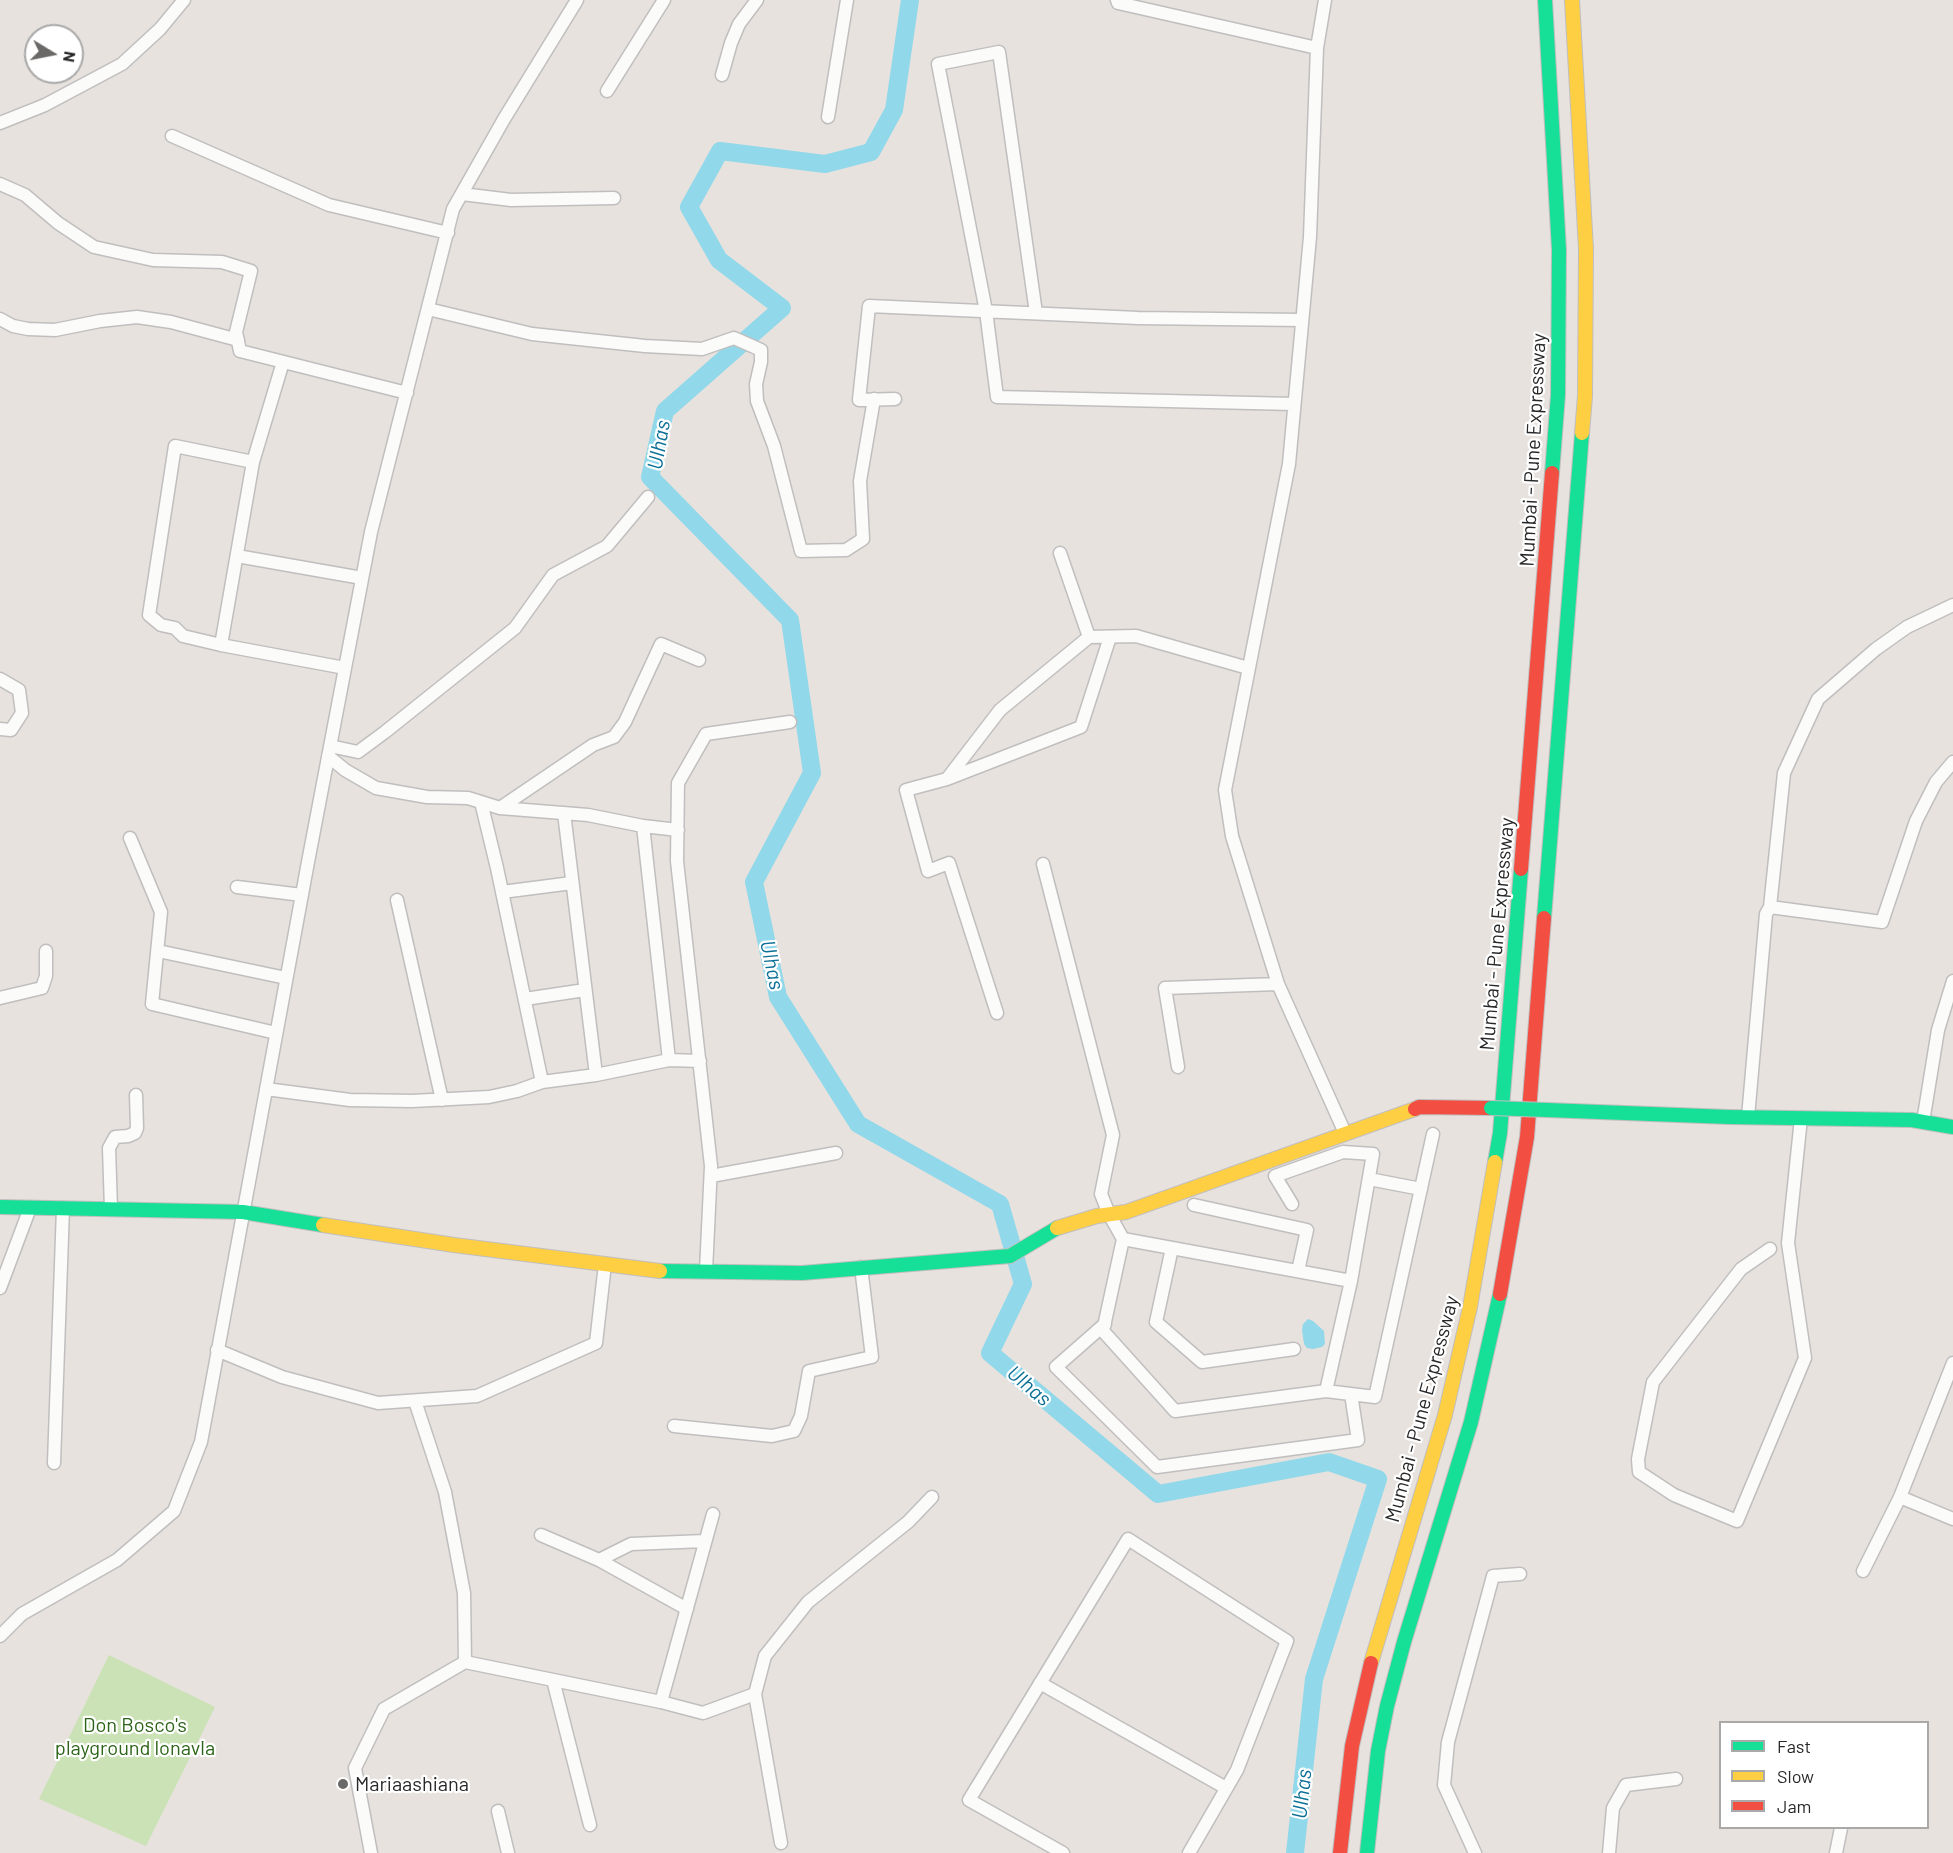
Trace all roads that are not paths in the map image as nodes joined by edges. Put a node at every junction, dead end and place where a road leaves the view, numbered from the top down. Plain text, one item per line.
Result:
1 (184, 0) edge
2 (577, 0) edge
3 (664, 0) edge
4 (758, 0) edge
5 (848, 0) edge
6 (1117, 0) edge
7 (1325, 0) edge
8 (1545, 0) edge
9 (1572, 0) edge
10 (1317, 48) junction
11 (722, 75) dead end
12 (607, 91) dead end
13 (828, 117) dead end
14 (0, 123) edge
15 (172, 136) dead end
16 (0, 184) edge
17 (462, 194) junction
18 (614, 198) dead end
19 (448, 233) junction
20 (428, 309) junction
21 (986, 311) junction
22 (1036, 313) junction
23 (0, 319) edge
24 (1302, 320) junction
25 (238, 340) junction
26 (283, 362) junction
27 (406, 393) junction
28 (874, 399) junction
29 (895, 399) dead end
30 (1294, 404) junction
31 (253, 462) junction
32 (648, 497) dead end
33 (1060, 553) dead end
34 (237, 556) junction
35 (362, 578) junction
36 (1953, 605) edge
37 (1089, 637) junction
38 (1110, 637) junction
39 (221, 645) junction
40 (699, 660) dead end
41 (345, 668) junction
42 (1248, 668) junction
43 (0, 679) edge
44 (790, 722) dead end
45 (0, 729) edge
46 (329, 751) junction
47 (1953, 762) edge
48 (947, 779) junction
49 (480, 802) junction
50 (500, 808) junction
51 (564, 813) junction
52 (642, 826) junction
53 (678, 830) junction
54 (130, 838) dead end
55 (1043, 864) dead end
56 (572, 884) junction
57 (237, 887) dead end
58 (502, 892) junction
59 (302, 895) junction
60 (397, 900) dead end
61 (1770, 907) junction
62 (46, 951) dead end
63 (158, 951) junction
64 (286, 978) junction
65 (1953, 981) edge
66 (1278, 984) junction
67 (585, 990) junction
68 (0, 998) edge
69 (525, 999) junction
70 (997, 1013) dead end
71 (276, 1033) junction
72 (669, 1060) junction
73 (700, 1061) junction
74 (1178, 1067) dead end
75 (596, 1075) junction
76 (542, 1082) junction
77 (266, 1089) junction
78 (136, 1095) dead end
79 (442, 1100) junction
80 (1748, 1117) junction
81 (1801, 1118) junction
82 (1923, 1122) junction
83 (1953, 1127) edge
84 (1345, 1133) junction
85 (1433, 1134) dead end
86 (836, 1153) dead end
87 (711, 1176) junction
88 (1369, 1179) junction
89 (1421, 1189) junction
90 (1292, 1204) dead end
91 (1194, 1205) dead end
92 (0, 1207) edge
93 (30, 1208) junction
94 (63, 1208) junction
95 (111, 1209) junction
96 (243, 1212) junction
97 (1109, 1214) junction
98 (1123, 1239) junction
99 (1172, 1248) junction
100 (1770, 1249) dead end
101 (605, 1264) junction
102 (861, 1268) junction
103 (706, 1271) junction
104 (1298, 1271) junction
105 (1351, 1281) junction
106 (0, 1288) edge
107 (1105, 1324) junction
108 (1294, 1349) dead end
109 (218, 1350) junction
110 (1953, 1363) edge
111 (1326, 1391) junction
112 (1351, 1394) junction
113 (415, 1401) junction
114 (674, 1426) dead end
115 (54, 1463) dead end
116 (932, 1497) dead end
117 (1900, 1497) junction
118 (713, 1514) dead end
119 (1953, 1519) edge
120 (541, 1535) dead end
121 (705, 1541) junction
122 (599, 1560) junction
123 (1863, 1571) dead end
124 (1520, 1574) dead end
125 (687, 1609) junction
126 (0, 1636) edge
127 (465, 1662) junction
128 (553, 1680) junction
129 (1040, 1683) junction
130 (755, 1695) junction
131 (661, 1702) junction
132 (1676, 1779) dead end
133 (1226, 1788) junction
134 (498, 1811) dead end
135 (590, 1825) dead end
136 (1840, 1829) edge
137 (781, 1843) dead end
138 (1840, 1852) edge
139 (371, 1853) edge
140 (508, 1853) edge
141 (1063, 1853) edge
142 (1189, 1853) edge
143 (1340, 1853) edge
144 (1367, 1853) edge
145 (1475, 1853) edge
146 (1609, 1853) edge

1 - 14 street
2 - 17 street
3 - 12 street
4 - 11 street
5 - 13 street
6 - 10 street
7 - 10 street
8 - 143 main road, Mumbai - Pune Expressway
9 - 144 main road
10 - 24 street
15 - 19 street
16 - 25 street
17 - 18 street
17 - 19 street
19 - 20 street
20 - 27 street
20 - 28 street
21 - 22 street
21 - 22 street
21 - 28 street
21 - 30 street
22 - 24 street
23 - 25 street
24 - 30 street
25 - 26 street
26 - 27 street
26 - 31 street
27 - 35 street
28 - 29 street
30 - 42 street
31 - 34 street
31 - 39 street
32 - 46 street
33 - 37 street
34 - 35 street
34 - 39 street
35 - 41 street
36 - 61 street
37 - 38 street
37 - 48 street
38 - 42 street
38 - 48 street
39 - 41 street
40 - 50 street
41 - 46 street
42 - 66 street
43 - 45 street
44 - 53 street
46 - 49 street
46 - 59 street
47 - 61 street
48 - 70 street
49 - 50 street
49 - 58 street
50 - 51 street
51 - 52 street
51 - 56 street
52 - 53 street
52 - 72 street
53 - 73 street
54 - 63 street
55 - 97 street
56 - 58 street
56 - 67 street
57 - 59 street
58 - 69 street
59 - 64 street
60 - 79 street
61 - 80 street
62 - 68 street
63 - 64 street
63 - 71 street
64 - 71 street
65 - 82 street
66 - 74 street
66 - 84 street
67 - 69 street
67 - 75 street
69 - 76 street
71 - 77 street
72 - 73 street
72 - 75 street
73 - 87 street
75 - 76 street
76 - 79 street
77 - 79 street
77 - 96 street
78 - 95 street
80 - 81 main road
80 - 84 main road, bridge
81 - 82 main road
81 - 100 street
82 - 83 main road
84 - 97 main road
85 - 89 street
86 - 87 street
87 - 103 street
88 - 89 street
88 - 90 street
88 - 105 street
89 - 112 street
91 - 104 street
92 - 93 main road
93 - 94 main road
93 - 106 street
94 - 95 main road
94 - 115 street
95 - 96 main road
96 - 101 main road
96 - 109 street
97 - 98 street
97 - 102 main road
98 - 99 street
98 - 107 street
99 - 104 street
99 - 108 street
101 - 103 main road
101 - 113 street
102 - 103 main road
102 - 114 street
104 - 105 street
105 - 111 street
107 - 111 street
107 - 112 street
109 - 113 street
109 - 126 street
110 - 117 street
111 - 112 street
113 - 127 street
116 - 130 street
117 - 119 street
117 - 123 street
118 - 121 street
120 - 122 street
121 - 122 street
121 - 125 street
122 - 125 street
124 - 145 street
125 - 131 street
127 - 128 street
127 - 139 street
128 - 131 street
128 - 135 street
129 - 133 street
129 - 133 street
129 - 141 street
130 - 131 street
130 - 137 street
132 - 146 street
133 - 142 street
134 - 140 street
136 - 138 street

